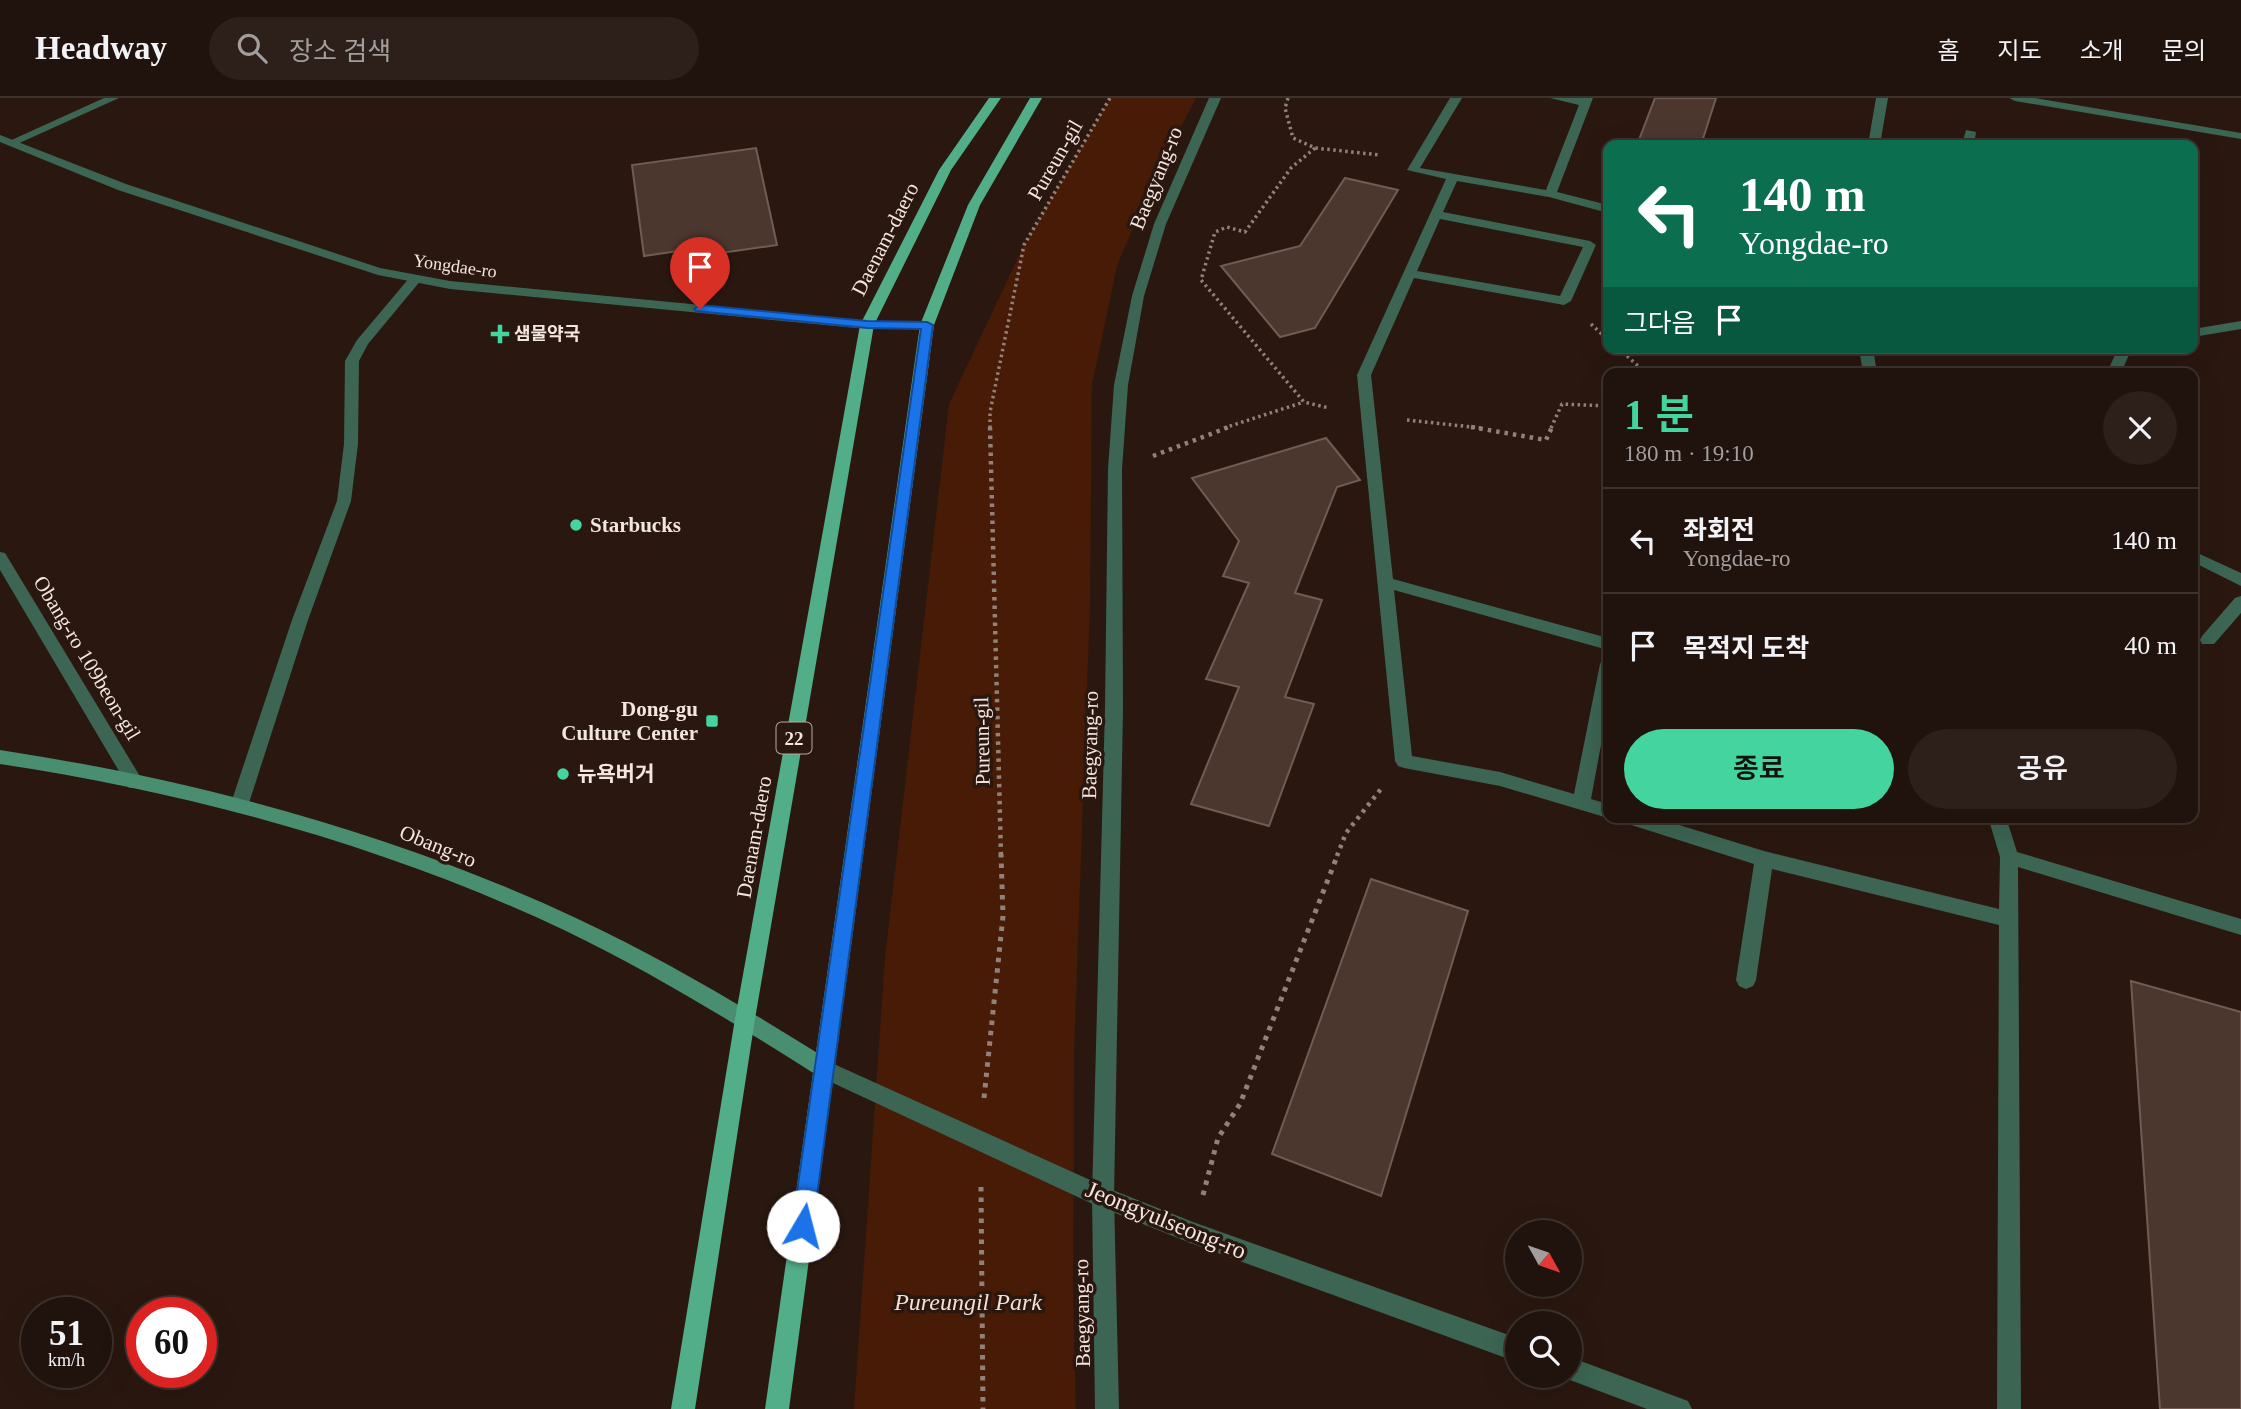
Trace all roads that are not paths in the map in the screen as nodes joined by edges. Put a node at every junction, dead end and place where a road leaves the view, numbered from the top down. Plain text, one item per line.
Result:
1 (113, 98) edge
2 (995, 98) edge
3 (1036, 98) edge
4 (1215, 98) edge
5 (1456, 98) edge
6 (1556, 98) edge
7 (1882, 98) edge
8 (2015, 98) edge
9 (1586, 100) edge
10 (2241, 136) edge
11 (1875, 140) edge
12 (5, 141) edge
13 (1453, 177) junction
14 (1550, 194) junction
15 (1603, 208) edge
16 (1436, 214) junction
17 (1410, 274) junction
18 (416, 279) junction
19 (867, 325) junction
20 (927, 325) junction
21 (2241, 325) edge
22 (2198, 332) edge
23 (0, 557) edge
24 (2198, 558) edge
25 (2241, 580) edge
26 (1385, 582) junction
27 (2241, 601) edge
28 (2208, 640) dead end
29 (1603, 643) edge
30 (1603, 690) edge
31 (0, 757) edge
32 (135, 783) junction
33 (1581, 803) junction
34 (239, 806) junction
35 (1603, 810) edge
36 (1647, 823) edge
37 (1999, 823) edge
38 (2009, 856) junction
39 (1764, 859) junction
40 (2010, 920) junction
41 (2241, 927) edge
42 (1746, 980) dead end
43 (745, 1018) junction
44 (825, 1069) junction
45 (1102, 1197) junction
46 (1505, 1346) edge
47 (1582, 1373) edge
48 (683, 1409) edge
49 (777, 1409) edge
50 (1107, 1409) edge
51 (1680, 1409) edge
52 (2009, 1409) edge

1 - 12 street
2 - 19 main road, Daenam-daero / 22
3 - 20 main road
4 - 45 street, Baegyang-ro
5 - 13 street
6 - 9 street
7 - 11 street
8 - 10 street
9 - 14 street
12 - 18 street, Yongdae-ro
13 - 14 street
13 - 16 street
14 - 15 street
16 - 17 street
16 - 17 street
17 - 26 street
18 - 19 street, Yongdae-ro
18 - 34 street
19 - 20 street, Yongdae-ro
19 - 43 main road, Daenam-daero / 22
20 - 44 main road
21 - 22 street
23 - 32 street, Obang-ro 109beon-gil
24 - 25 street
26 - 29 street
26 - 33 street
27 - 28 street
30 - 33 street
31 - 32 main road, Obang-ro
32 - 34 main road, Obang-ro
33 - 35 street
34 - 43 main road, Obang-ro
36 - 39 street
37 - 38 street
38 - 40 street
38 - 41 street
39 - 40 street
39 - 42 street
40 - 52 street
43 - 44 main road, Obang-ro
43 - 48 main road, Daenam-daero / 22
44 - 45 street, Jeongyulseong-ro
44 - 49 main road
45 - 46 street, Jeongyulseong-ro
45 - 50 street, Baegyang-ro
47 - 51 street

